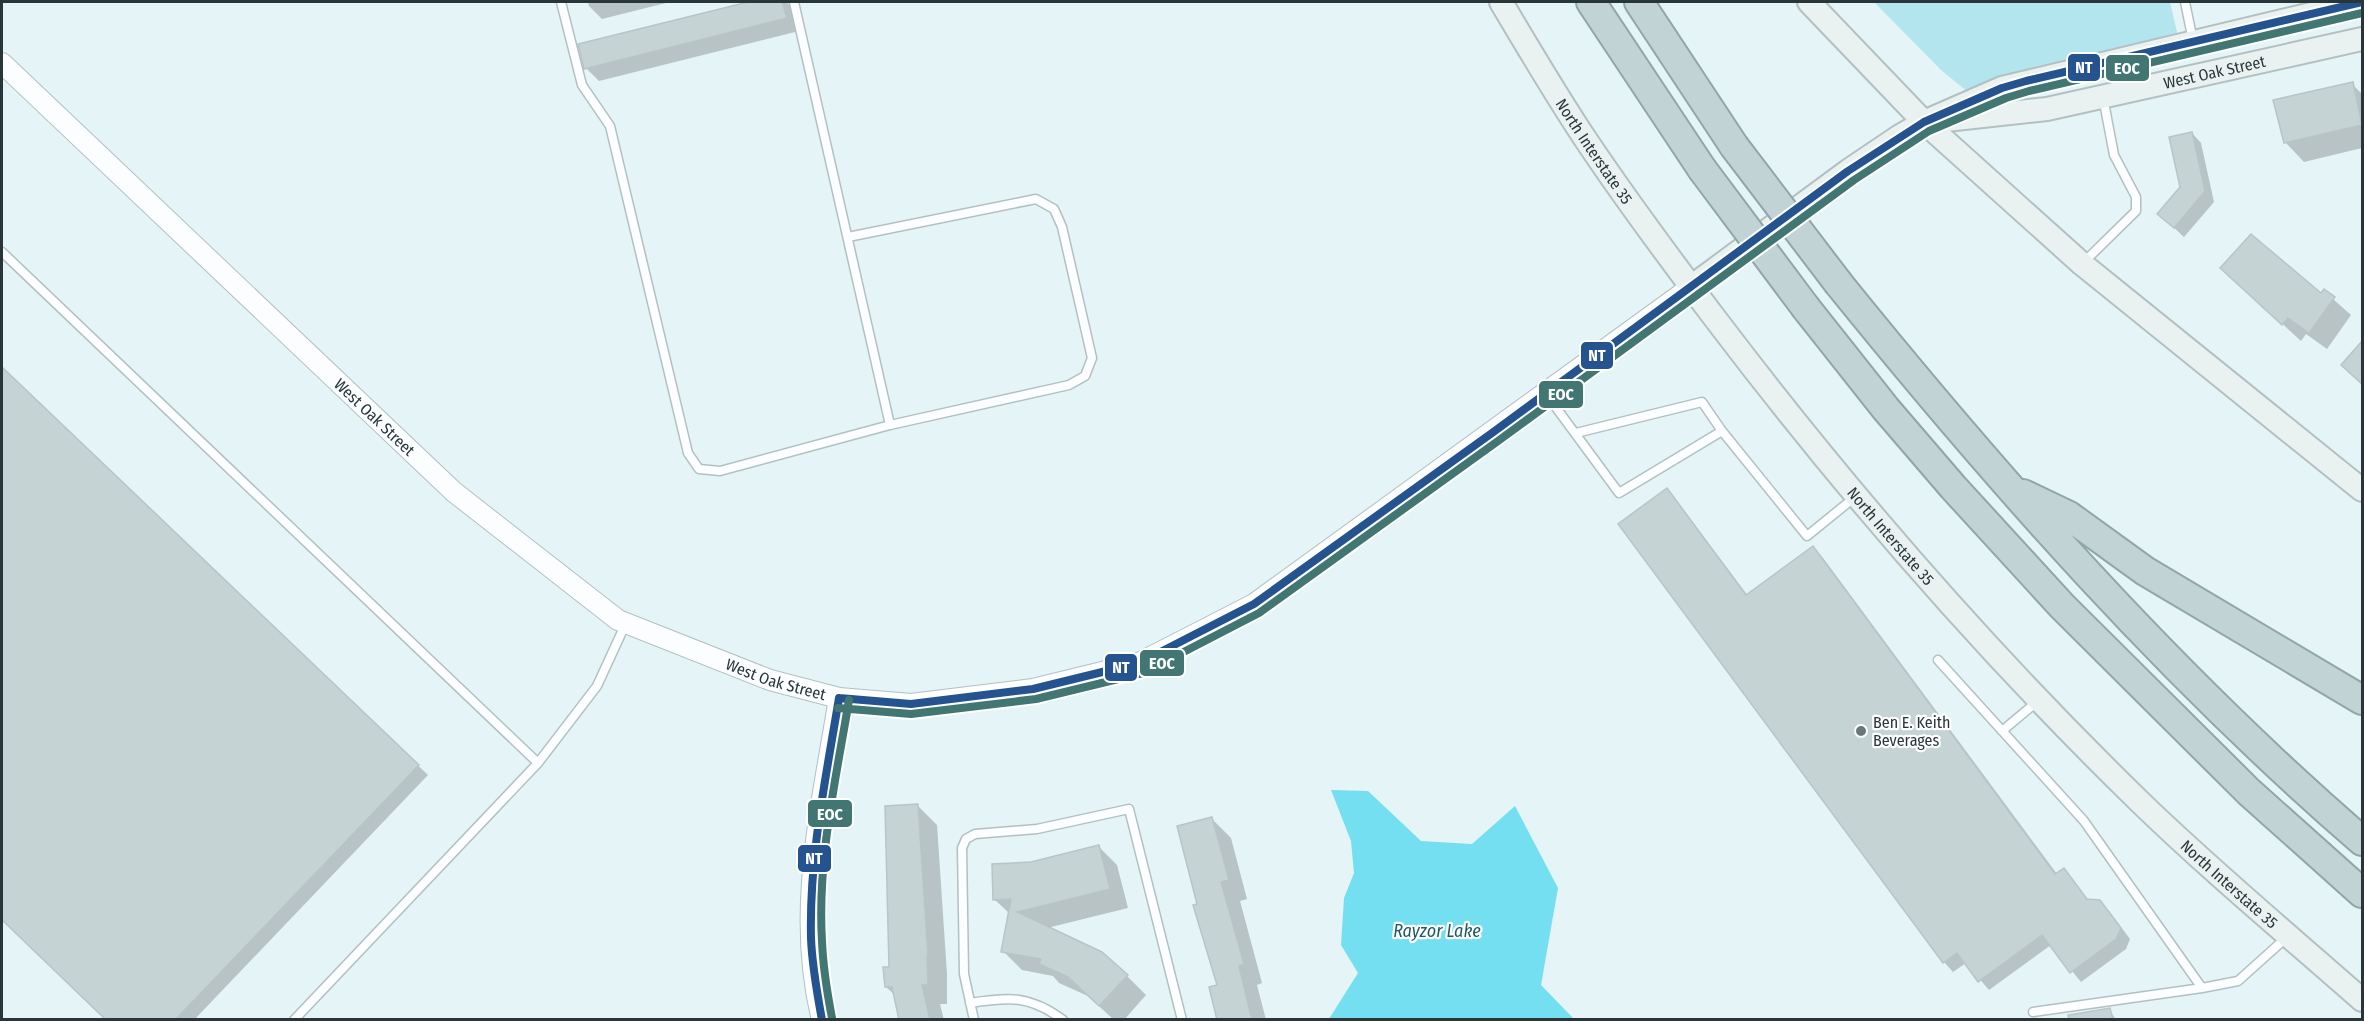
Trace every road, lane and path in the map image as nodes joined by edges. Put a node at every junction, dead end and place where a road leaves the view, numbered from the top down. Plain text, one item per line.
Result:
1 (561, 2) edge
2 (794, 2) edge
3 (1501, 2) edge
4 (1591, 2) edge
5 (1639, 2) edge
6 (1809, 2) edge
7 (2185, 2) edge
8 (2362, 2) edge
9 (2362, 39) edge
10 (2193, 42) junction
11 (2, 63) edge
12 (2096, 64) junction
13 (2103, 97) junction
14 (1924, 122) junction
15 (848, 237) junction
16 (2, 252) edge
17 (2082, 264) junction
18 (1691, 287) junction
19 (1546, 394) junction
20 (890, 424) junction
21 (1722, 431) junction
22 (1576, 434) junction
23 (2011, 488) junction
24 (2362, 490) edge
25 (1856, 496) junction
26 (626, 623) junction
27 (1938, 660) dead end
28 (839, 698) junction
29 (2040, 700) junction
30 (2362, 700) edge
31 (2002, 731) junction
32 (538, 763) junction
33 (2362, 841) edge
34 (2362, 893) edge
35 (2288, 935) junction
36 (2202, 988) junction
37 (2362, 1000) edge
38 (970, 1003) junction
39 (2033, 1012) dead end
40 (294, 1020) edge
41 (822, 1020) edge
42 (974, 1020) edge
43 (1063, 1020) edge
44 (1182, 1020) edge

1 - 20 lane
2 - 15 lane
3 - 18 main road, North Interstate 35
4 - 34 highway, bridge
5 - 23 highway, bridge
6 - 14 main road
7 - 10 lane
8 - 10 main road, West Oak Street
9 - 13 main road, West Oak Street
10 - 12 main road, West Oak Street
11 - 26 street, West Oak Street
12 - 13 main road
12 - 14 main road, West Oak Street
13 - 14 main road, West Oak Street
13 - 17 lane
14 - 17 main road
14 - 18 main road, West Oak Street
15 - 20 lane
15 - 20 lane
16 - 32 lane
17 - 24 main road
18 - 19 street, West Oak Street
18 - 25 main road, North Interstate 35
19 - 22 lane
19 - 28 street, West Oak Street
21 - 22 lane
21 - 22 lane
21 - 25 lane
23 - 30 highway
23 - 33 highway
25 - 29 main road, North Interstate 35
26 - 28 street, West Oak Street
26 - 32 lane
27 - 31 lane
28 - 41 street
29 - 31 lane
29 - 35 main road, North Interstate 35
31 - 36 lane
32 - 40 lane
35 - 36 lane
35 - 37 main road, North Interstate 35
36 - 39 lane
38 - 42 lane
38 - 43 lane
38 - 44 lane

